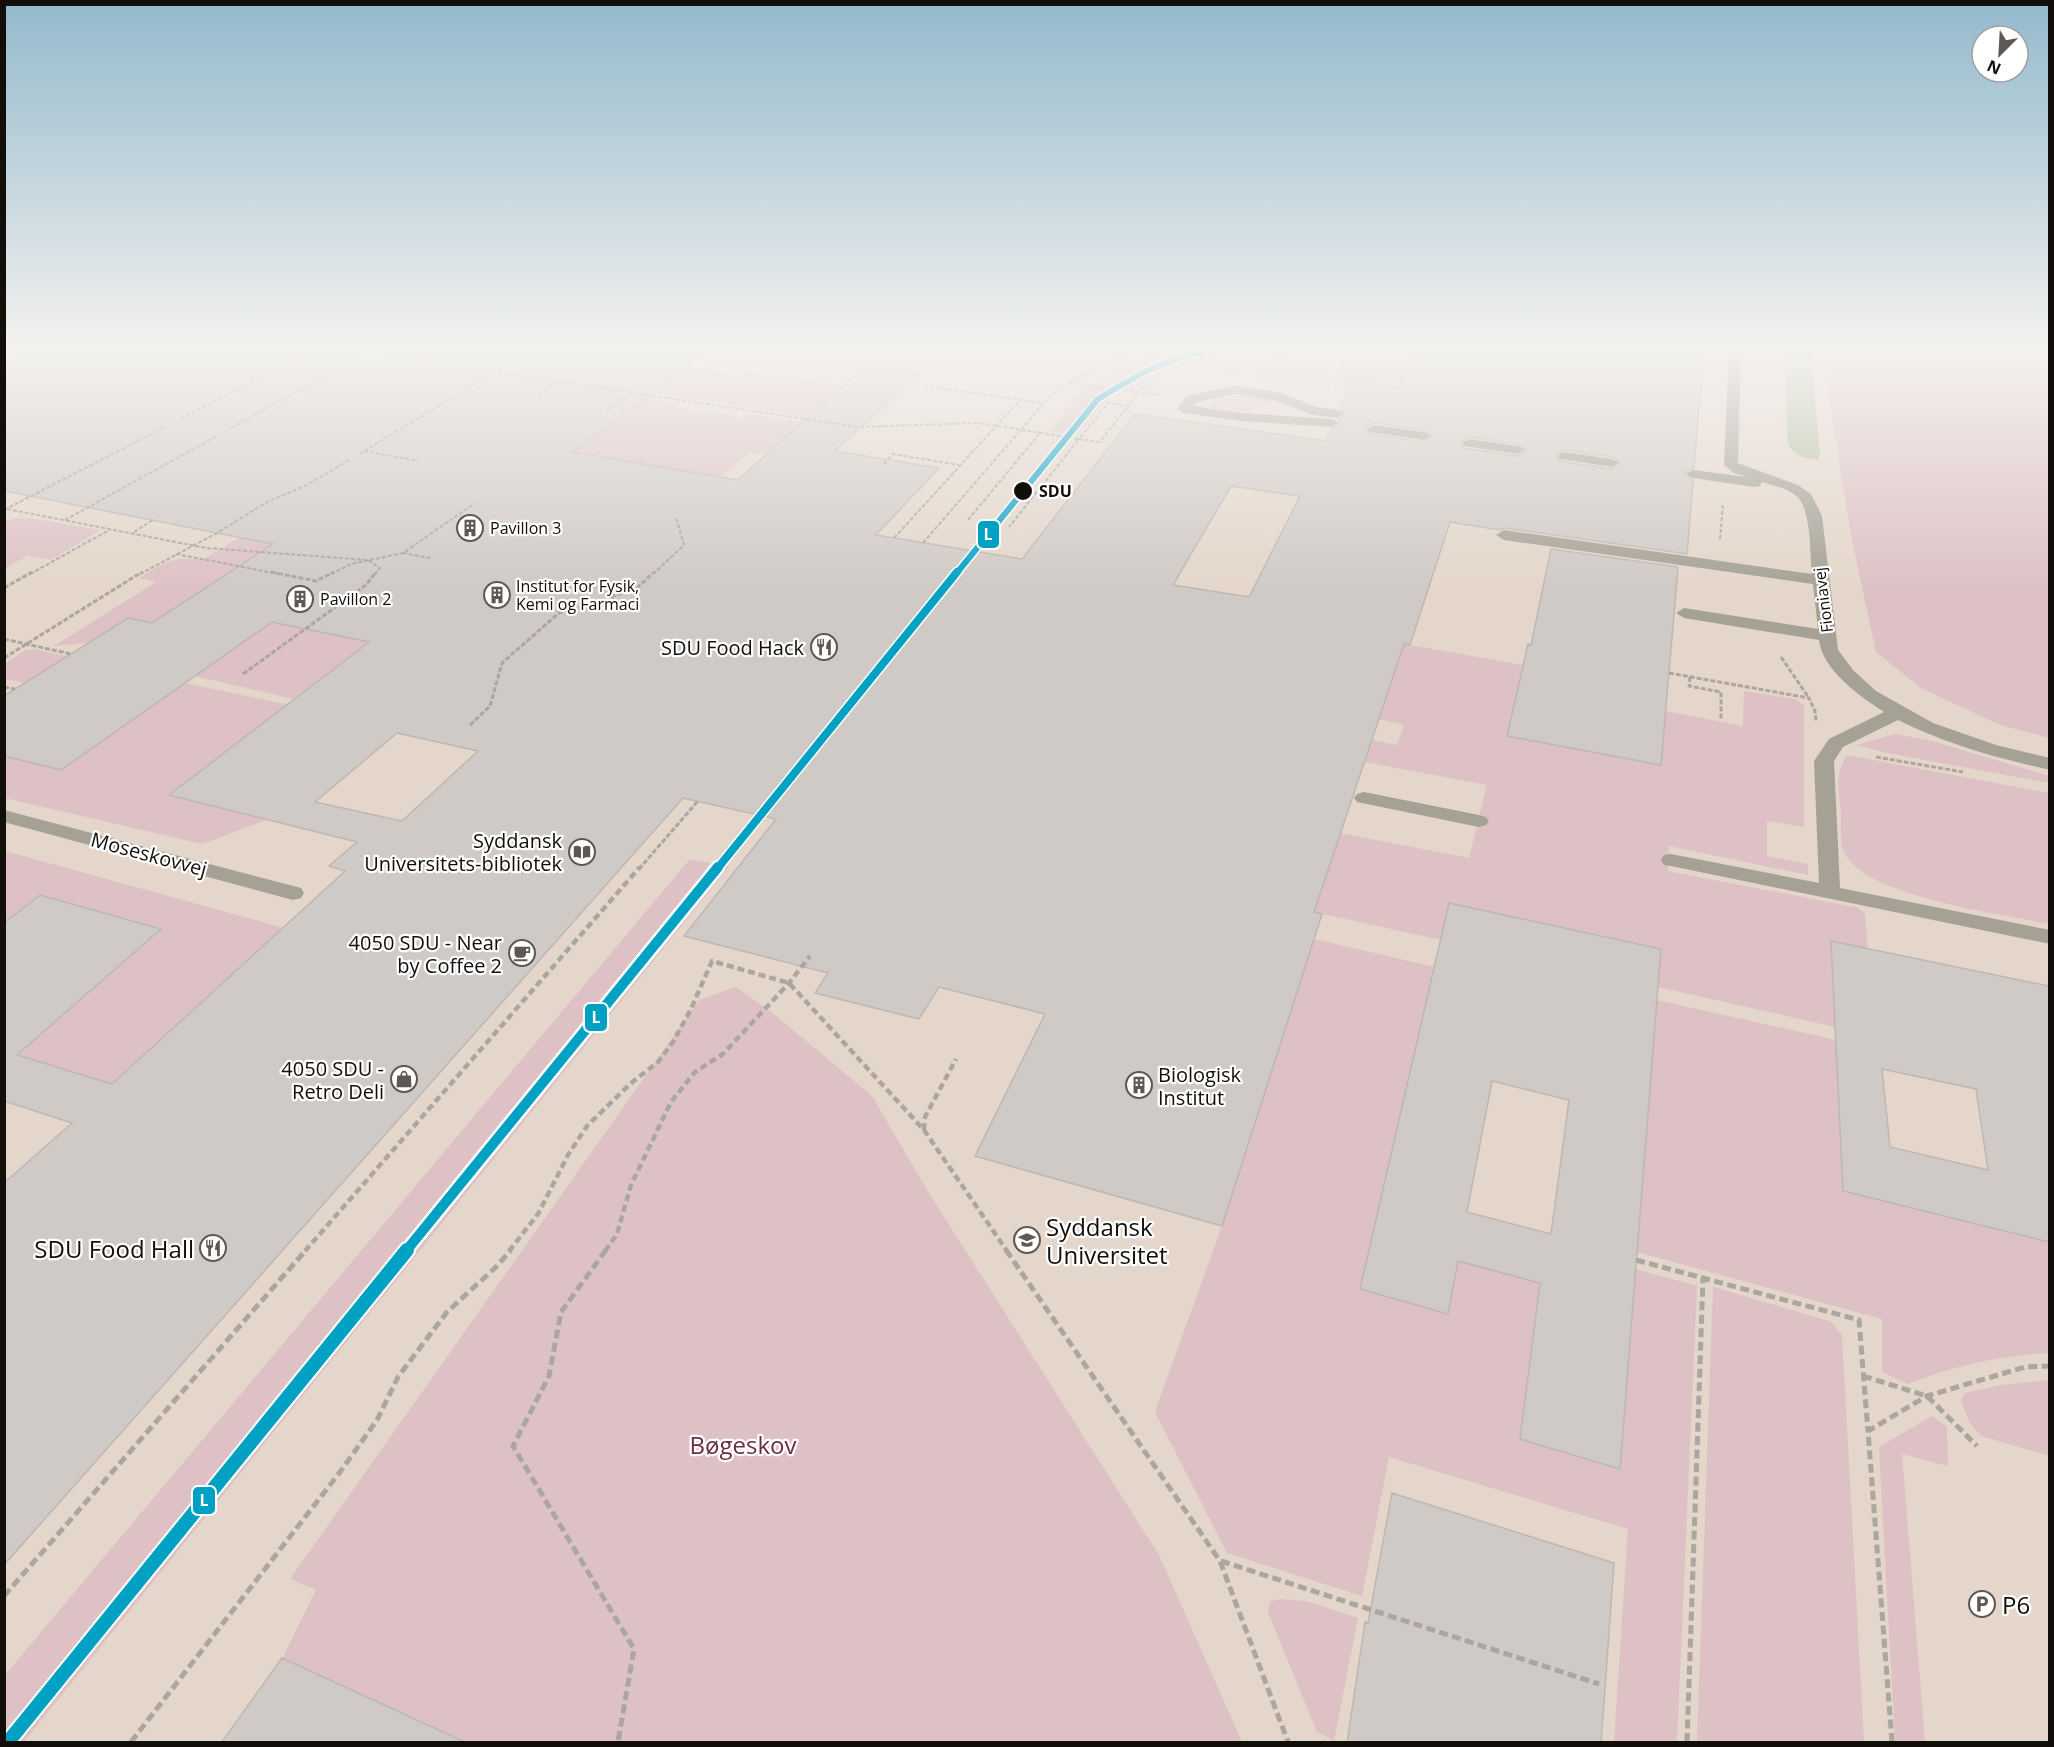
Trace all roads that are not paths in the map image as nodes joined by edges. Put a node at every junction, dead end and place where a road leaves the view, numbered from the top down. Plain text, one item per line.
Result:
1 (1394, 428) edge
2 (1732, 428) edge
3 (1426, 432) dead end
4 (1471, 438) dead end
5 (1520, 445) dead end
6 (1566, 451) dead end
7 (1613, 458) dead end
8 (1739, 470) junction
9 (1793, 488) junction
10 (1504, 535) dead end
11 (1821, 580) junction
12 (1684, 613) dead end
13 (1827, 636) junction
14 (1899, 712) junction
15 (2049, 764) edge
16 (1364, 798) dead end
17 (4, 816) edge
18 (1479, 821) dead end
19 (1671, 860) dead end
20 (1830, 892) junction
21 (293, 893) dead end
22 (2049, 937) edge

1 - 3 lane
2 - 8 lane
4 - 5 lane
6 - 7 lane
8 - 9 lane
8 - 9 lane
9 - 11 lane, Fioniavej
10 - 11 lane
11 - 13 lane, Fioniavej
12 - 13 lane
13 - 14 lane, Fioniavej
14 - 15 lane, Fioniavej
14 - 20 lane
16 - 18 lane
17 - 21 lane, Moseskovvej
19 - 20 lane
20 - 22 lane

